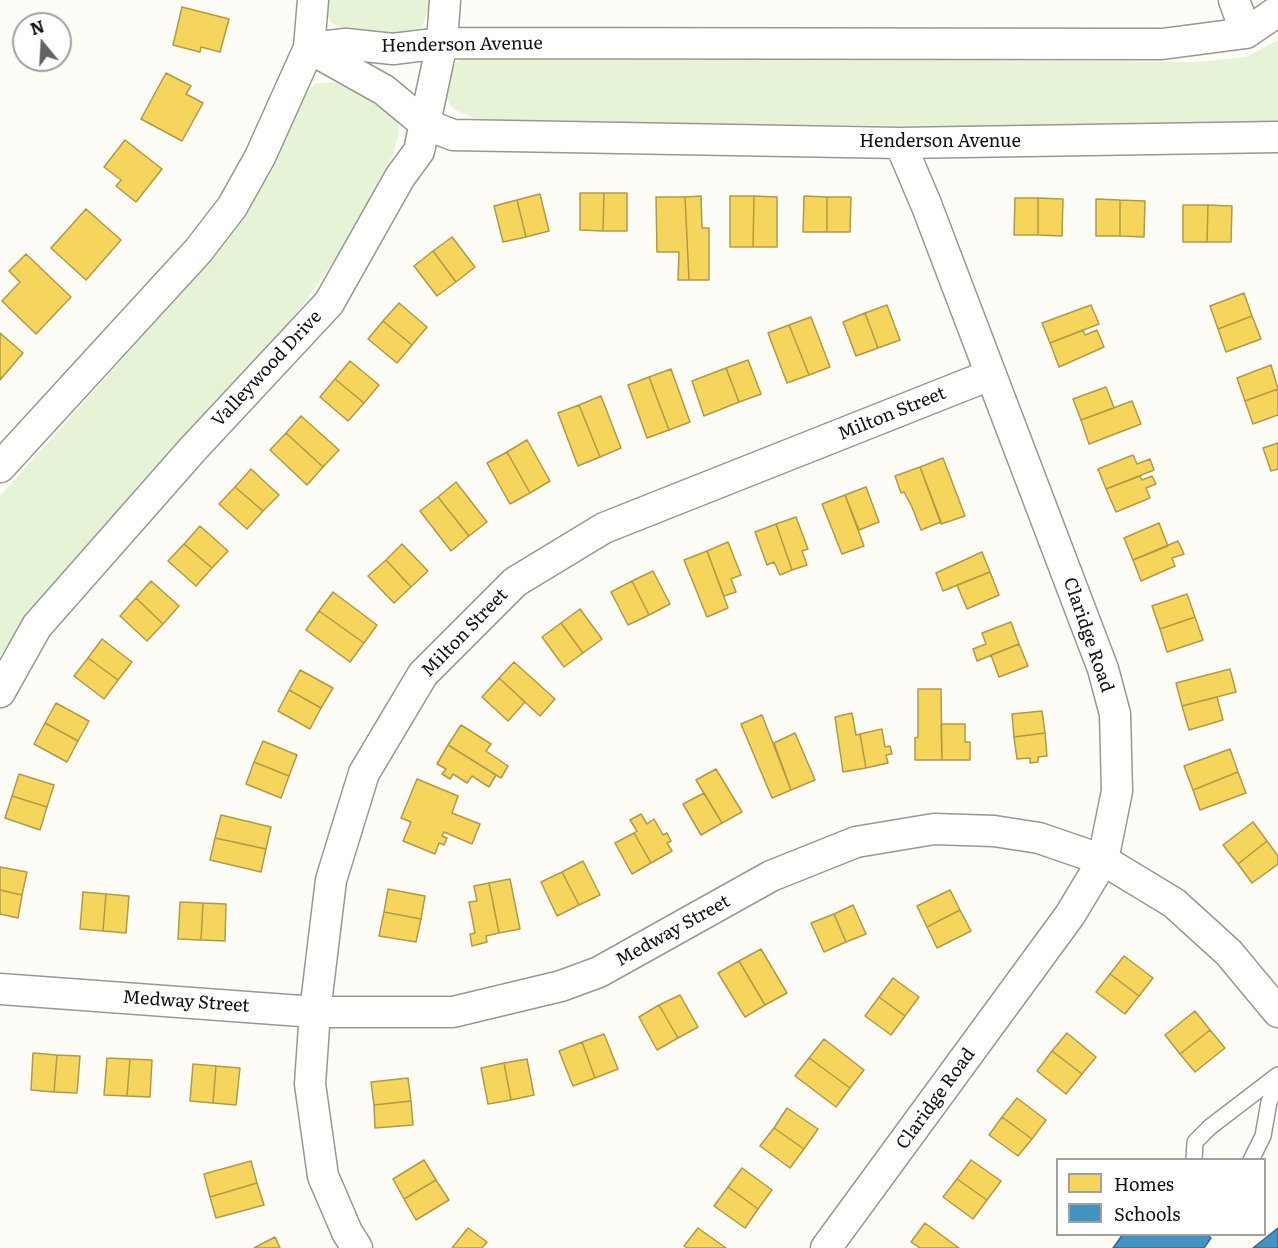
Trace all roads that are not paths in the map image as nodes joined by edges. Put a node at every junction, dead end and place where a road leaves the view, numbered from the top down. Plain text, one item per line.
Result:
1 (313, 0) edge
2 (445, 0) edge
3 (1234, 0) edge
4 (1278, 11) edge
5 (1246, 33) junction
6 (442, 43) junction
7 (309, 48) junction
8 (425, 124) junction
9 (1278, 137) edge
10 (900, 143) junction
11 (990, 375) junction
12 (0, 467) edge
13 (0, 692) edge
14 (1102, 860) junction
15 (0, 989) edge
16 (315, 1012) junction
17 (1278, 1012) edge
18 (1278, 1075) edge
19 (1278, 1083) edge
20 (1194, 1158) edge
21 (1252, 1158) edge
22 (357, 1248) edge
23 (826, 1248) edge

1 - 7 street
2 - 6 street, Valleywood Drive
3 - 5 street
4 - 5 street, Henderson Avenue
5 - 6 street, Henderson Avenue
6 - 7 street, Henderson Avenue
6 - 8 street, Valleywood Drive
7 - 8 street, Henderson Avenue
7 - 12 street
8 - 10 street, Henderson Avenue
8 - 13 street, Valleywood Drive
9 - 10 street, Henderson Avenue
10 - 11 street, Claridge Road
11 - 14 street, Claridge Road
11 - 16 street, Milton Street
14 - 16 street, Medway Street
14 - 17 street, Medway Street
14 - 23 street, Claridge Road
15 - 16 street, Medway Street
16 - 22 street, Milton Street
18 - 20 lane
19 - 21 lane

